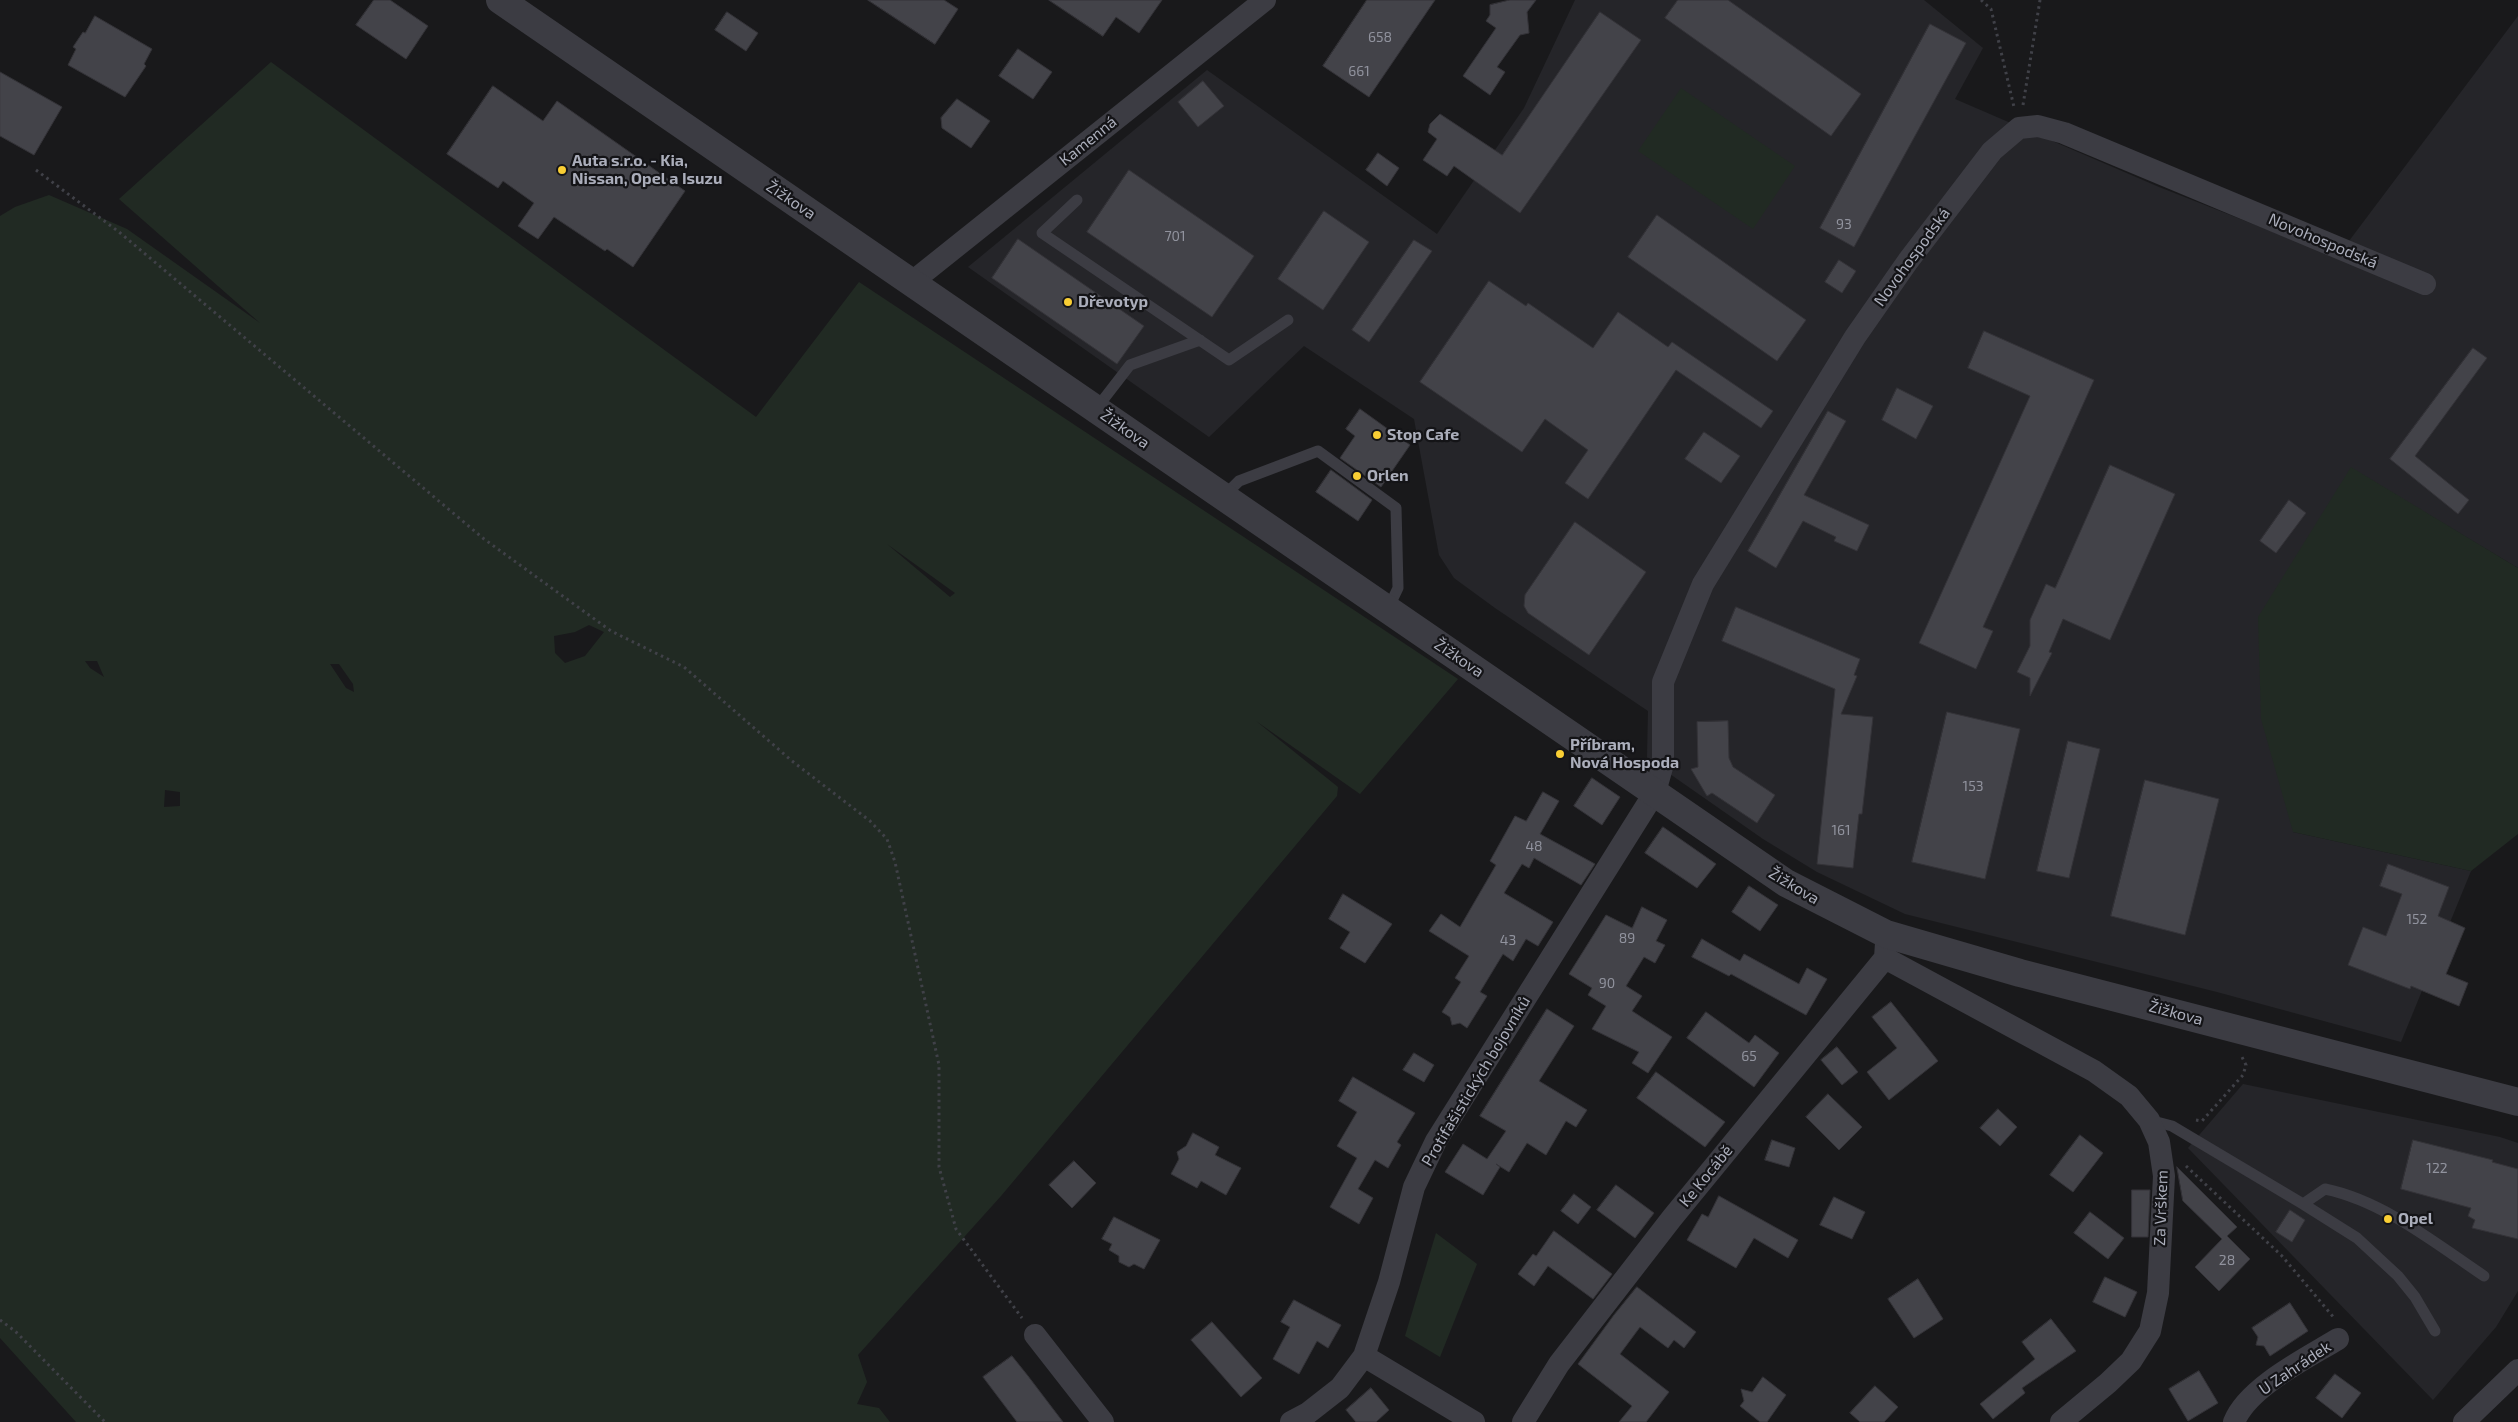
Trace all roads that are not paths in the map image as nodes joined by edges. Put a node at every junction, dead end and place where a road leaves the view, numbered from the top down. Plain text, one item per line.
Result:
1 (500, 0) edge
2 (1265, 0) edge
3 (1078, 200) dead end
4 (912, 282) junction
5 (2425, 284) dead end
6 (1288, 320) dead end
7 (1200, 340) junction
8 (1096, 410) junction
9 (1223, 497) junction
10 (1388, 609) junction
11 (1655, 792) junction
12 (1886, 946) junction
13 (2518, 1102) edge
14 (2166, 1134) junction
15 (2303, 1204) junction
16 (2484, 1276) dead end
17 (2435, 1331) dead end
18 (1034, 1334) road end
19 (2338, 1339) road end
20 (1364, 1356) junction
21 (2518, 1370) edge
22 (1103, 1422) edge
23 (1291, 1422) edge
24 (1474, 1422) edge
25 (1524, 1422) edge
26 (2061, 1422) edge
27 (2234, 1422) edge
28 (2464, 1422) edge

1 - 4 street, Žižkova
2 - 4 street, Kamenná
3 - 7 lane
4 - 8 street, Žižkova
5 - 11 street, Novohospodská
6 - 7 lane
7 - 8 lane
8 - 9 street, Žižkova
9 - 10 street, Žižkova
9 - 10 lane
10 - 11 street, Žižkova
11 - 12 street, Žižkova
11 - 20 street, Protifašistických bojovníků
12 - 13 street, Žižkova
12 - 14 street, Za Vrškem
12 - 25 street, Ke Kocábě
14 - 15 lane
14 - 26 street, Za Vrškem
15 - 16 lane
15 - 17 lane
18 - 22 street
19 - 27 street, U Zahrádek
20 - 23 street, Protifašistických bojovníků
20 - 24 street
21 - 28 street

